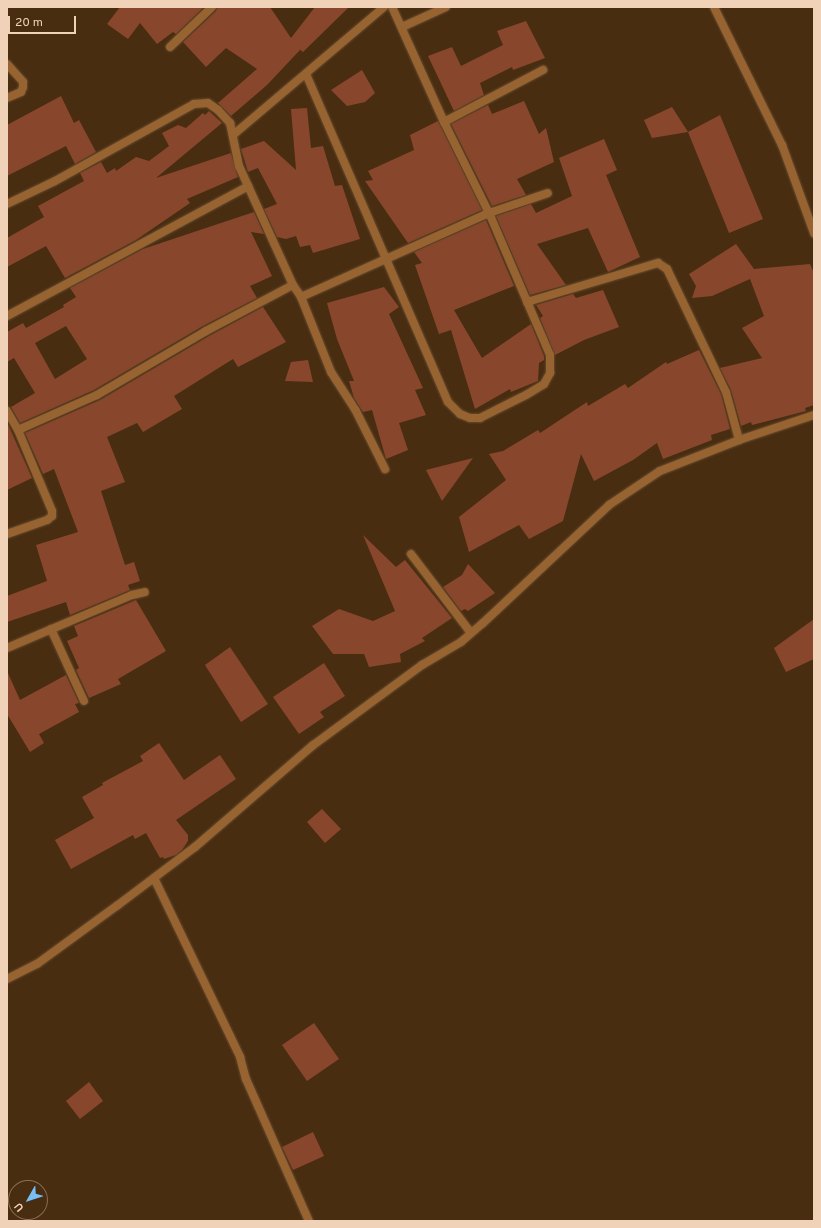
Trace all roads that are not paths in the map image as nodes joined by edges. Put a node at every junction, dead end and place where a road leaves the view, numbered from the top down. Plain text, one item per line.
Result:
1 (212, 7) edge
2 (384, 7) edge
3 (392, 7) edge
4 (446, 7) edge
5 (714, 7) edge
6 (402, 27) junction
7 (170, 47) dead end
8 (7, 64) edge
9 (543, 70) dead end
10 (306, 74) junction
11 (7, 98) edge
12 (444, 122) junction
13 (233, 135) junction
14 (248, 186) junction
15 (548, 192) dead end
16 (7, 204) edge
17 (489, 213) junction
18 (814, 233) edge
19 (385, 259) junction
20 (293, 285) junction
21 (301, 297) junction
22 (527, 302) junction
23 (7, 316) edge
24 (7, 411) edge
25 (814, 415) edge
26 (18, 430) junction
27 (739, 440) junction
28 (385, 469) dead end
29 (7, 534) edge
30 (411, 554) dead end
31 (145, 592) dead end
32 (51, 629) junction
33 (471, 633) junction
34 (7, 646) edge
35 (84, 701) dead end
36 (154, 878) junction
37 (7, 979) edge
38 (309, 1221) edge

1 - 7 street
2 - 10 street
3 - 6 street
4 - 6 street
5 - 18 street
6 - 12 street
8 - 11 street
9 - 12 street
10 - 13 street
10 - 19 street
12 - 17 street
13 - 14 street
13 - 16 street
14 - 20 street
14 - 23 street
15 - 17 street
17 - 19 street
17 - 22 street
19 - 21 street
19 - 22 street
20 - 21 street
20 - 26 street
21 - 28 street
22 - 27 street
24 - 26 street
25 - 27 street
26 - 29 street
27 - 33 street
30 - 33 street
31 - 32 street
32 - 34 street
32 - 35 street
33 - 36 street
36 - 37 street
36 - 38 street

